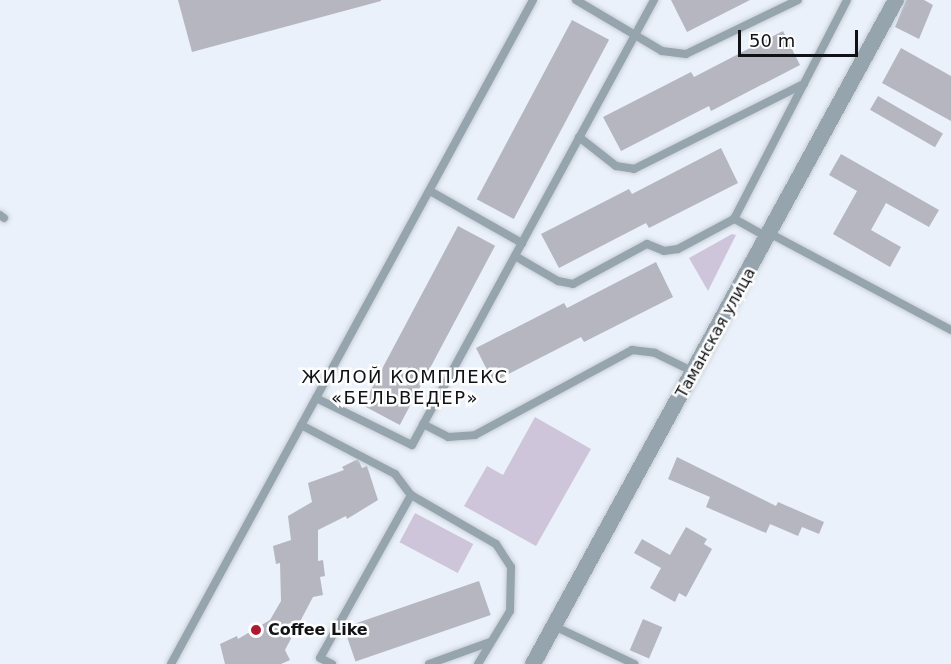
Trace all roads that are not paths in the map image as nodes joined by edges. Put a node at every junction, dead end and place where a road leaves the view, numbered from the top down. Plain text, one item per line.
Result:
1 (533, 0) edge
2 (576, 0) edge
3 (654, 0) edge
4 (798, 0) edge
5 (847, 0) edge
6 (896, 0) edge
7 (636, 33) junction
8 (804, 83) junction
9 (579, 137) junction
10 (430, 191) junction
11 (734, 219) junction
12 (770, 236) junction
13 (522, 243) junction
14 (514, 256) junction
15 (951, 330) edge
16 (694, 372) junction
17 (316, 398) junction
18 (423, 424) junction
19 (301, 425) junction
20 (411, 495) junction
21 (554, 626) junction
22 (490, 642) junction
23 (319, 661) edge
24 (171, 664) edge
25 (332, 664) edge
26 (429, 664) edge
27 (478, 664) edge
28 (533, 664) edge
29 (634, 664) edge

1 - 10 lane
2 - 7 lane
3 - 7 lane
4 - 7 lane
5 - 8 lane
6 - 12 street, Таманская улица
7 - 9 lane
8 - 9 lane
8 - 11 lane
9 - 13 lane
10 - 13 lane
10 - 17 lane
11 - 12 lane
11 - 14 lane
12 - 15 lane
12 - 16 street, Таманская улица
13 - 14 lane
14 - 18 lane
16 - 18 lane
16 - 21 street, Таманская улица
17 - 18 lane
17 - 19 lane
19 - 20 lane
19 - 24 lane
20 - 22 lane
20 - 23 lane
21 - 28 street, Таманская улица
21 - 29 lane
22 - 26 lane
22 - 27 lane
23 - 25 lane

